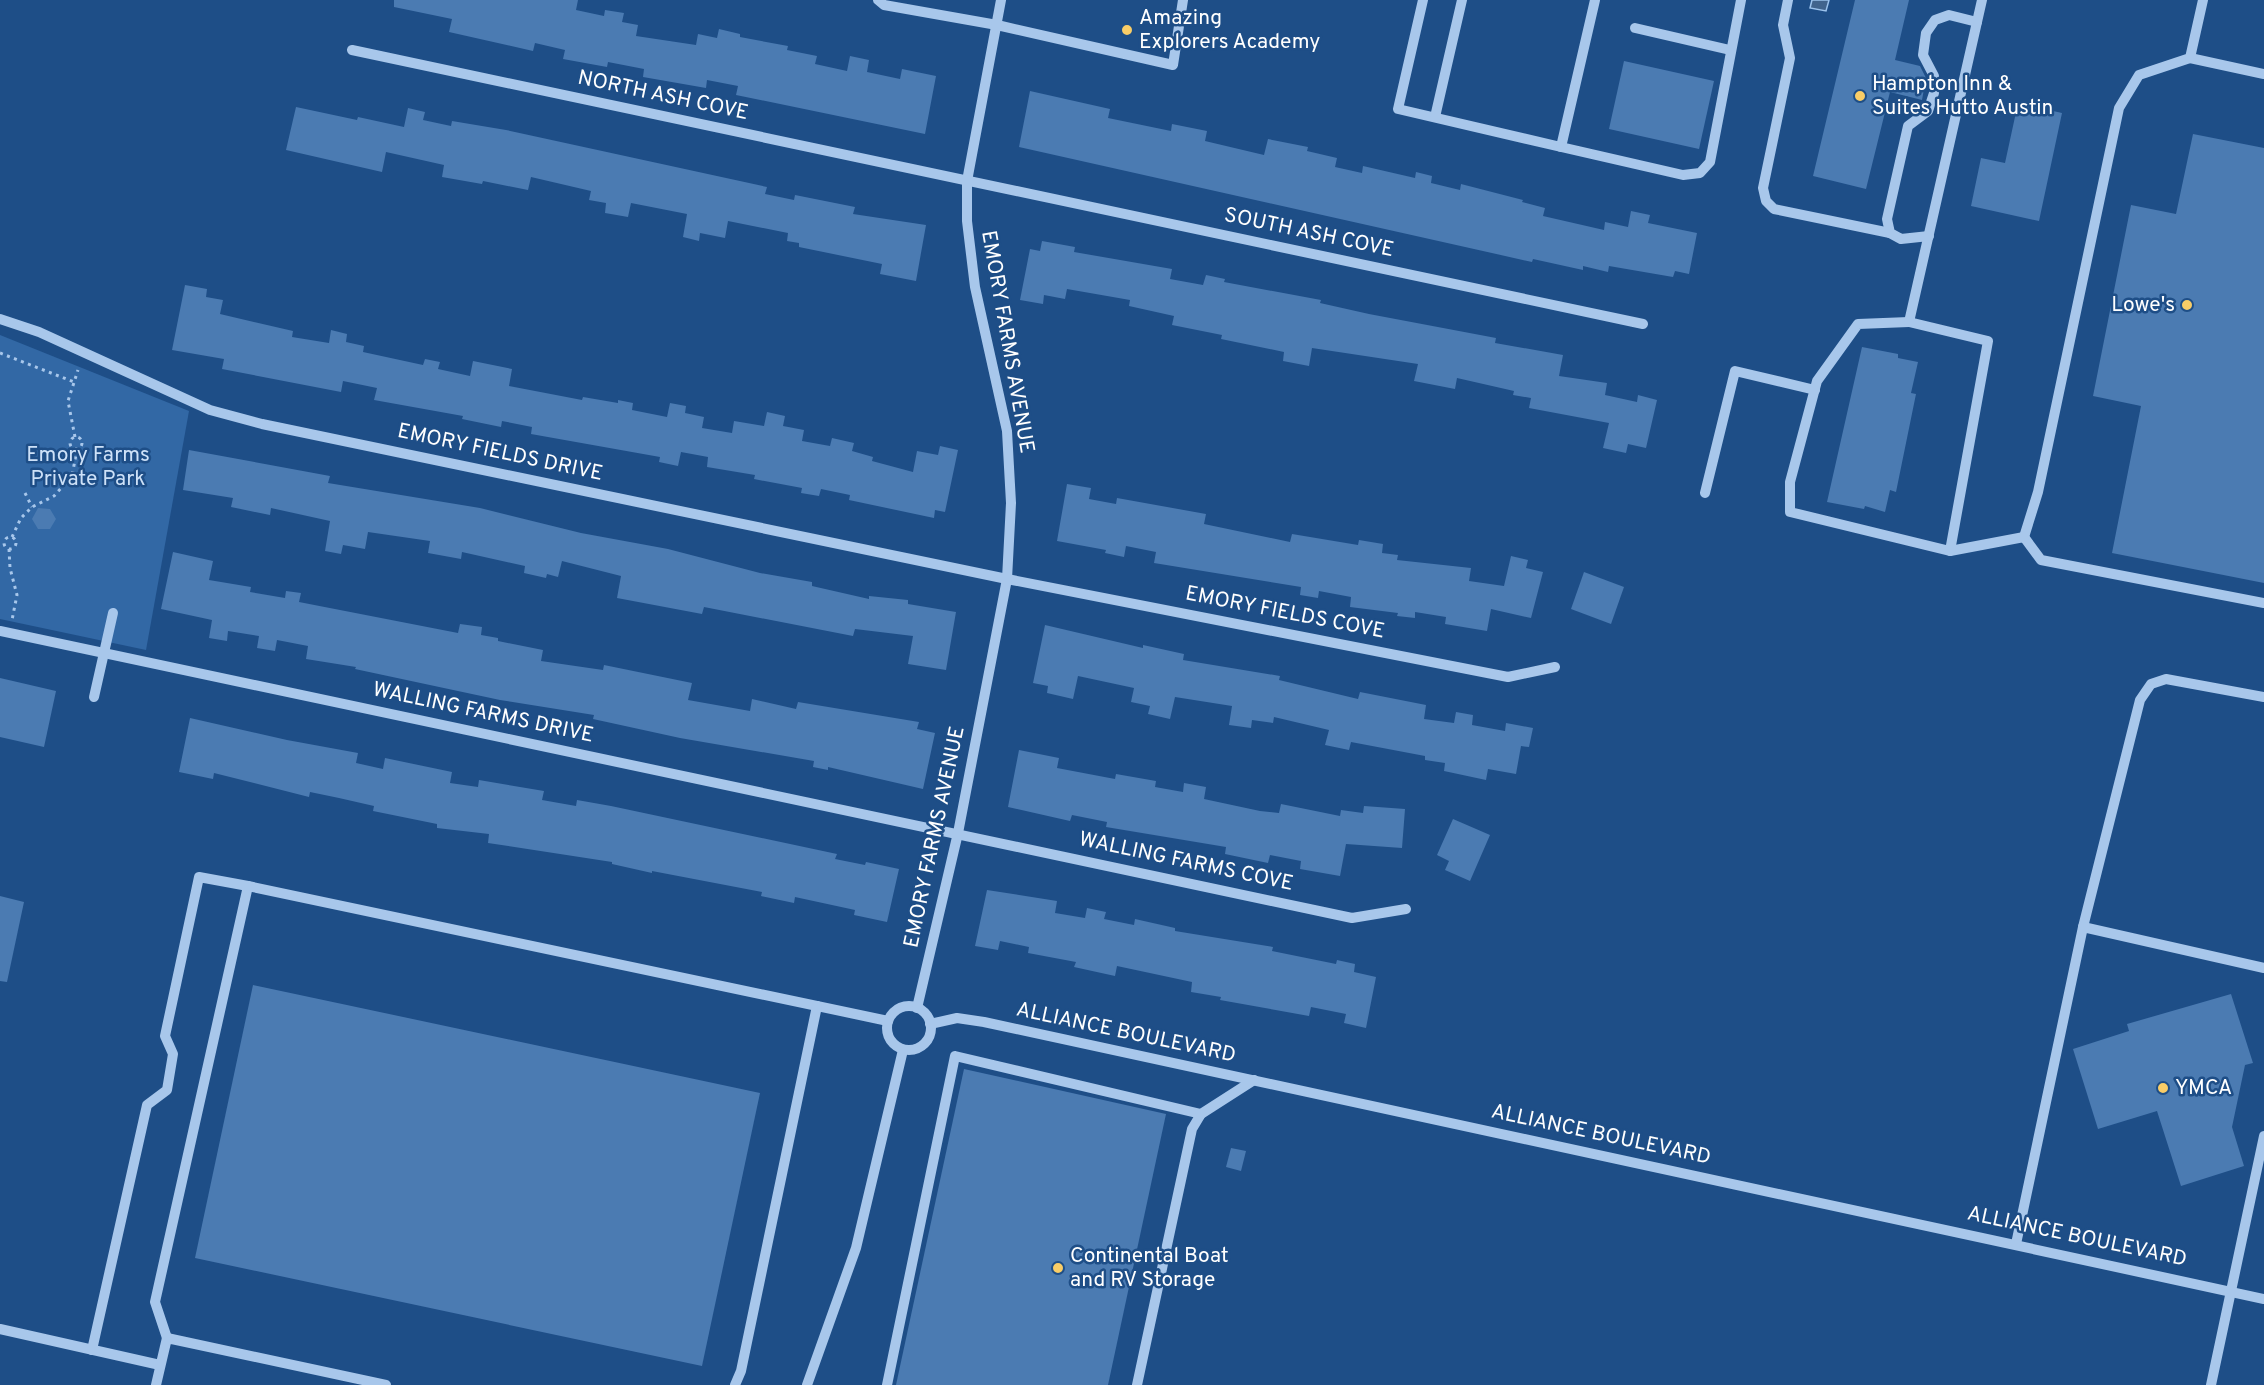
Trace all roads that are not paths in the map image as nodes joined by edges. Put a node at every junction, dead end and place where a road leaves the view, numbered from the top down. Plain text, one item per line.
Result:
1 (878, 0) edge
2 (1001, 0) edge
3 (1183, 0) edge
4 (1423, 0) edge
5 (1462, 0) edge
6 (1595, 0) edge
7 (1742, 0) edge
8 (1788, 0) edge
9 (1982, 0) edge
10 (2203, 0) edge
11 (1977, 22) junction
12 (997, 25) junction
13 (1635, 28) dead end
14 (352, 50) dead end
15 (1730, 50) junction
16 (2190, 58) junction
17 (2264, 74) edge
18 (1435, 117) junction
19 (1561, 147) junction
20 (967, 181) junction
21 (1890, 233) junction
22 (1929, 236) junction
23 (0, 319) edge
24 (1909, 322) junction
25 (1643, 324) dead end
26 (1815, 390) junction
27 (1705, 493) dead end
28 (2024, 537) junction
29 (1950, 551) junction
30 (1007, 579) junction
31 (2264, 603) edge
32 (113, 613) dead end
33 (0, 631) edge
34 (104, 653) junction
35 (1555, 667) dead end
36 (94, 697) dead end
37 (2264, 697) edge
38 (958, 833) junction
39 (248, 886) junction
40 (1406, 909) dead end
41 (2084, 927) junction
42 (2264, 968) edge
43 (817, 1006) junction
44 (917, 1008) junction
45 (888, 1021) junction
46 (930, 1024) junction
47 (903, 1050) junction
48 (1254, 1080) junction
49 (1201, 1114) junction
50 (2264, 1136) edge
51 (2016, 1244) junction
52 (2232, 1292) junction
53 (2264, 1299) edge
54 (0, 1329) edge
55 (167, 1338) junction
56 (92, 1350) junction
57 (160, 1365) junction
58 (156, 1385) edge
59 (386, 1385) edge
60 (735, 1385) edge
61 (807, 1385) edge
62 (887, 1385) edge
63 (1137, 1385) edge
64 (2211, 1385) edge

1 - 12 street
2 - 12 street, EMORY FARMS AVENUE
3 - 12 street
4 - 18 street
5 - 18 street
6 - 19 street
7 - 15 street
8 - 21 street
9 - 11 street
10 - 16 street
11 - 21 street
11 - 22 street
12 - 20 street, EMORY FARMS AVENUE
13 - 15 street
14 - 20 street, NORTH ASH COVE
15 - 19 street
16 - 17 street
16 - 28 street
18 - 19 street
20 - 25 street, SOUTH ASH COVE
20 - 30 street, EMORY FARMS AVENUE
21 - 22 street
22 - 24 street
23 - 30 street, EMORY FIELDS DRIVE
24 - 26 street
24 - 29 street
26 - 27 street
26 - 29 street
28 - 29 street
28 - 31 street
30 - 35 street, EMORY FIELDS COVE
30 - 38 street, EMORY FARMS AVENUE
32 - 34 street
33 - 34 street, WALLING FARMS DRIVE
34 - 36 street
34 - 38 street, WALLING FARMS DRIVE
37 - 41 street
38 - 40 street, WALLING FARMS COVE
38 - 44 street, EMORY FARMS AVENUE
39 - 43 street
39 - 55 street
39 - 56 street
41 - 42 street
41 - 51 street
43 - 45 street
43 - 60 street
44 - 45 street
44 - 46 street
45 - 47 street
46 - 47 street
46 - 48 street, ALLIANCE BOULEVARD
47 - 61 street
48 - 49 street
48 - 51 street, ALLIANCE BOULEVARD
49 - 62 street
49 - 63 street
50 - 52 street
51 - 52 street, ALLIANCE BOULEVARD
52 - 53 street, ALLIANCE BOULEVARD
52 - 64 street
54 - 56 street
55 - 57 street
55 - 59 street
56 - 57 street
57 - 58 street

